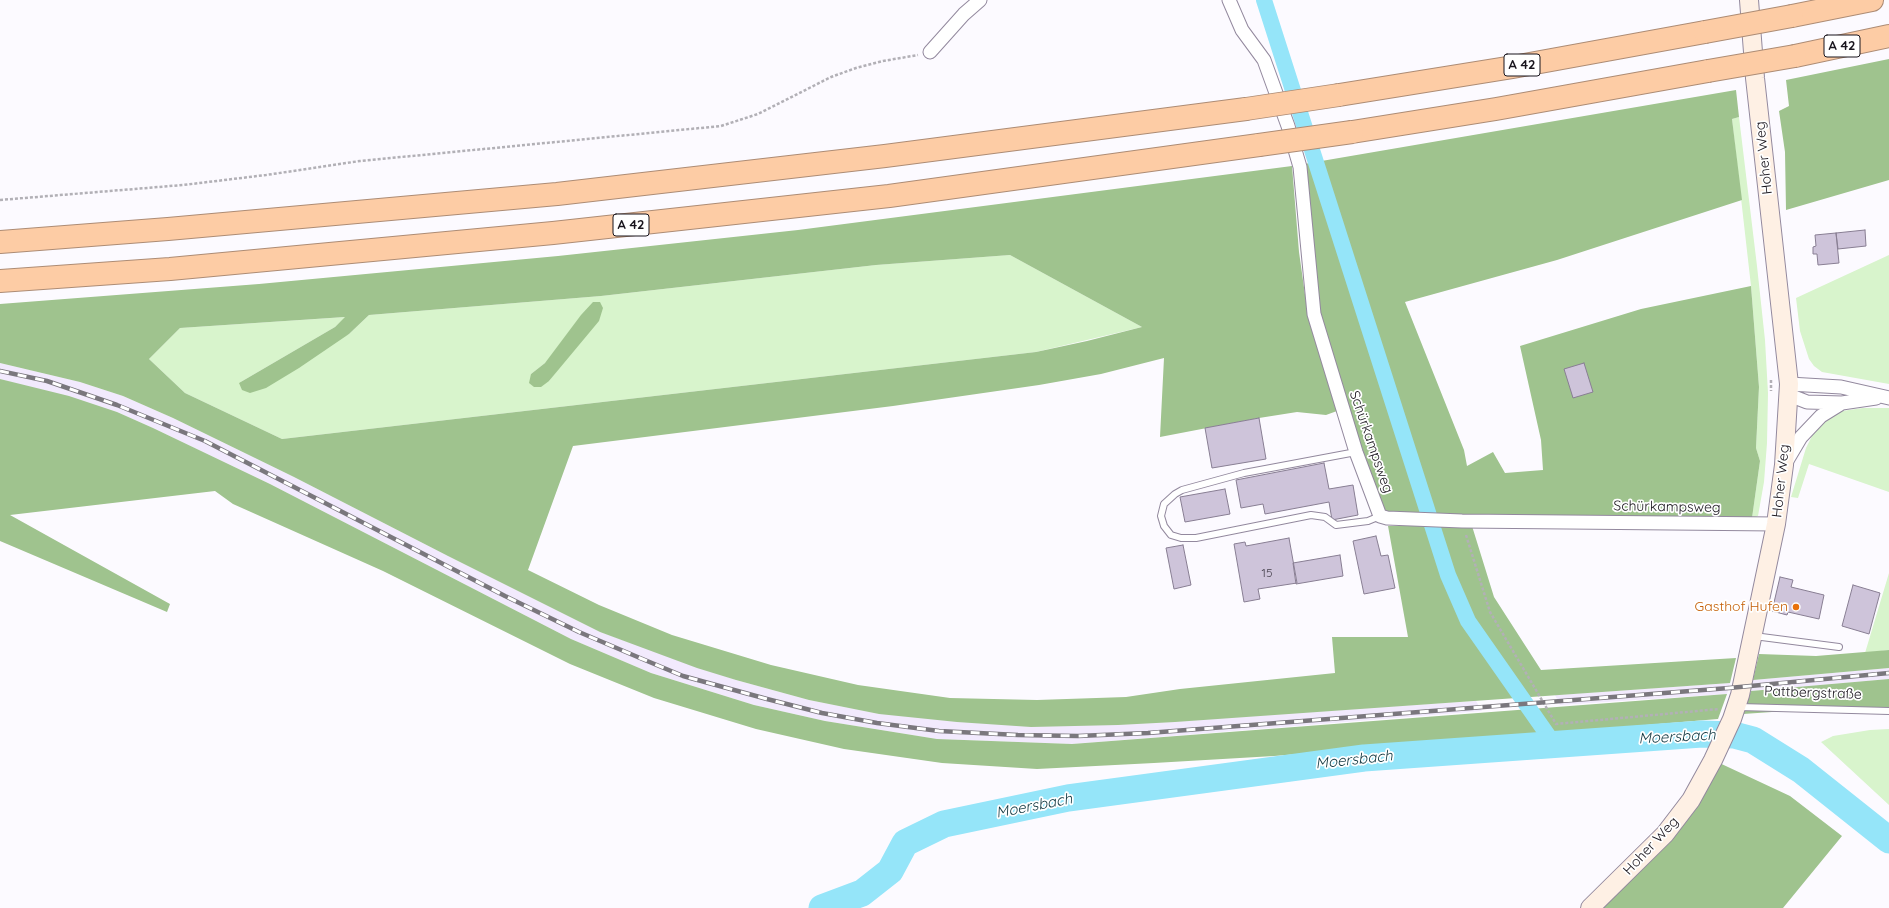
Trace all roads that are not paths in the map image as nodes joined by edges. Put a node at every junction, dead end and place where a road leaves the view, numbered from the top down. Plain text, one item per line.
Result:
1 (980, 0) edge
2 (1229, 0) edge
3 (1749, 0) edge
4 (1872, 0) edge
5 (1889, 36) edge
6 (930, 52) road end
7 (0, 242) edge
8 (0, 281) edge
9 (1789, 389) junction
10 (1885, 398) edge
11 (1842, 403) junction
12 (1356, 452) junction
13 (1784, 465) junction
14 (1380, 516) junction
15 (1776, 524) junction
16 (1753, 636) junction
17 (1839, 647) dead end
18 (1736, 707) junction
19 (1889, 711) edge
20 (1590, 908) edge

1 - 6 street
2 - 12 street, Schürkampsweg
3 - 9 main road, Hoher Weg
4 - 7 highway, A 42, bridge
5 - 8 highway, A 42, bridge
9 - 10 street
9 - 11 street
9 - 13 main road, Hoher Weg
10 - 11 street
11 - 13 street
12 - 14 street, Schürkampsweg
12 - 14 lane
13 - 15 main road, Hoher Weg
14 - 15 street, Schürkampsweg
15 - 16 main road, Hoher Weg
16 - 17 lane
16 - 18 main road, Hoher Weg
18 - 19 lane, Pattbergstraße
18 - 20 main road, Hoher Weg

